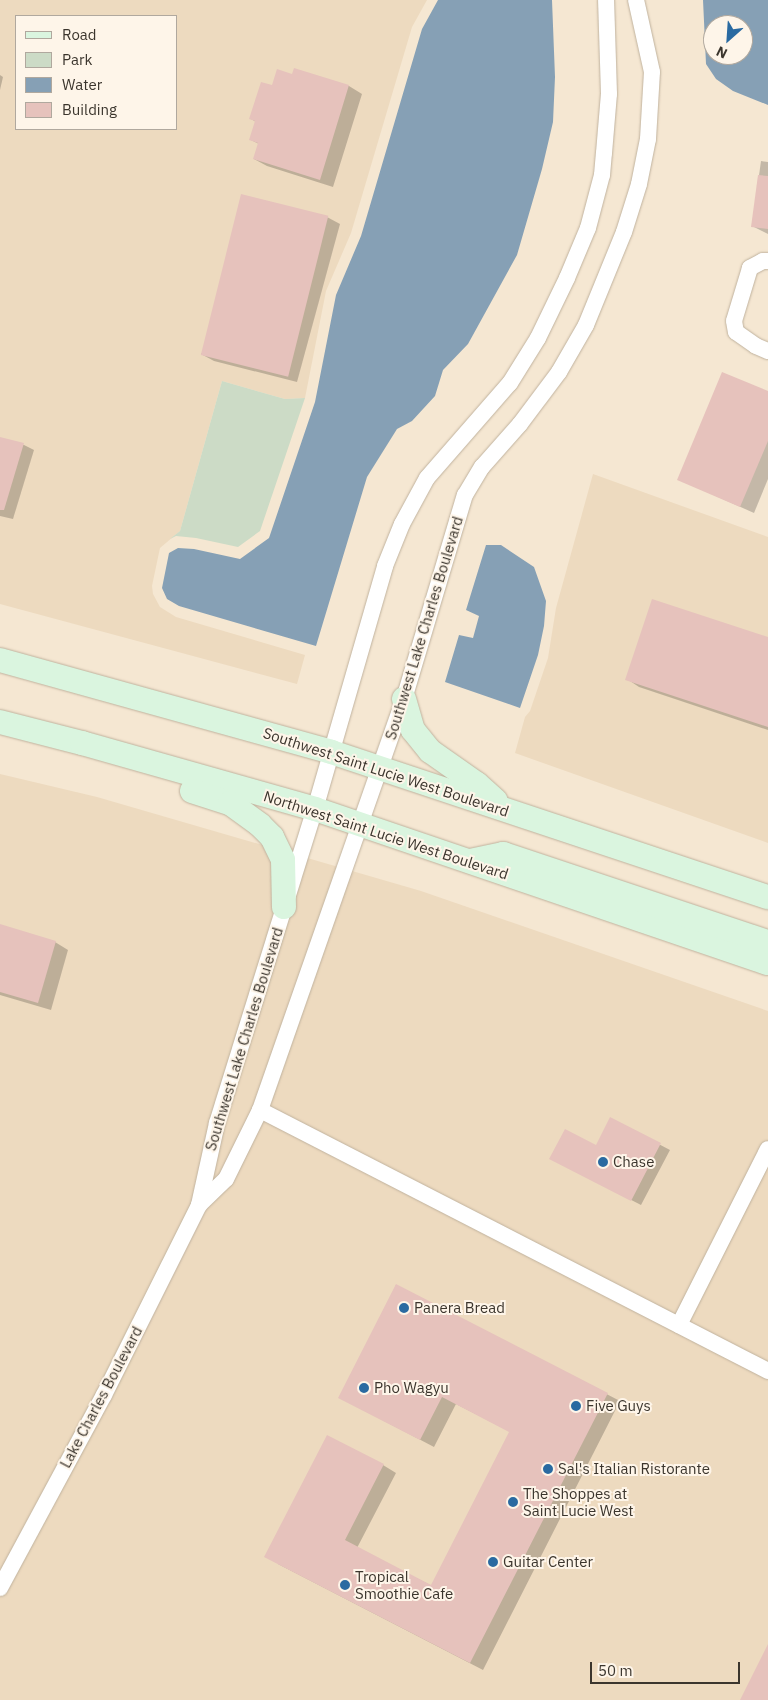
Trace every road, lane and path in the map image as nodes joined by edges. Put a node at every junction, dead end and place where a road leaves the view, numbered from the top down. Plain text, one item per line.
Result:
1 (606, 0) edge
2 (636, 0) edge
3 (768, 261) edge
4 (768, 351) edge
5 (0, 660) edge
6 (404, 699) junction
7 (0, 722) edge
8 (45, 734) junction
9 (330, 752) junction
10 (381, 768) junction
11 (314, 809) junction
12 (505, 809) junction
13 (360, 824) junction
14 (470, 861) junction
15 (768, 897) edge
16 (284, 907) junction
17 (768, 942) edge
18 (768, 962) edge
19 (260, 1110) junction
20 (768, 1149) edge
21 (199, 1204) junction
22 (678, 1325) junction
23 (768, 1371) edge
24 (0, 1588) edge

1 - 9 street, Southwest Lake Charles Boulevard
2 - 6 street, Southwest Lake Charles Boulevard
3 - 4 street
5 - 9 main road, Southwest Saint Lucie West Boulevard
6 - 10 street, Southwest Lake Charles Boulevard
6 - 12 main road
7 - 8 main road, Northwest Saint Lucie West Boulevard
8 - 11 main road, Northwest Saint Lucie West Boulevard
8 - 16 main road
9 - 10 main road, Southwest Saint Lucie West Boulevard
9 - 11 street, Southwest Lake Charles Boulevard
10 - 12 main road, Southwest Saint Lucie West Boulevard
10 - 13 street, Southwest Lake Charles Boulevard
11 - 13 main road, Northwest Saint Lucie West Boulevard
11 - 16 street, Southwest Lake Charles Boulevard
12 - 15 main road, Southwest Saint Lucie West Boulevard
13 - 14 main road, Northwest Saint Lucie West Boulevard
13 - 19 street, Southwest Lake Charles Boulevard
14 - 17 main road
14 - 18 main road, Northwest Saint Lucie West Boulevard
16 - 21 street, Southwest Lake Charles Boulevard
19 - 21 street, Southwest Lake Charles Boulevard
19 - 22 street
20 - 22 street
21 - 24 street, Lake Charles Boulevard
22 - 23 street

